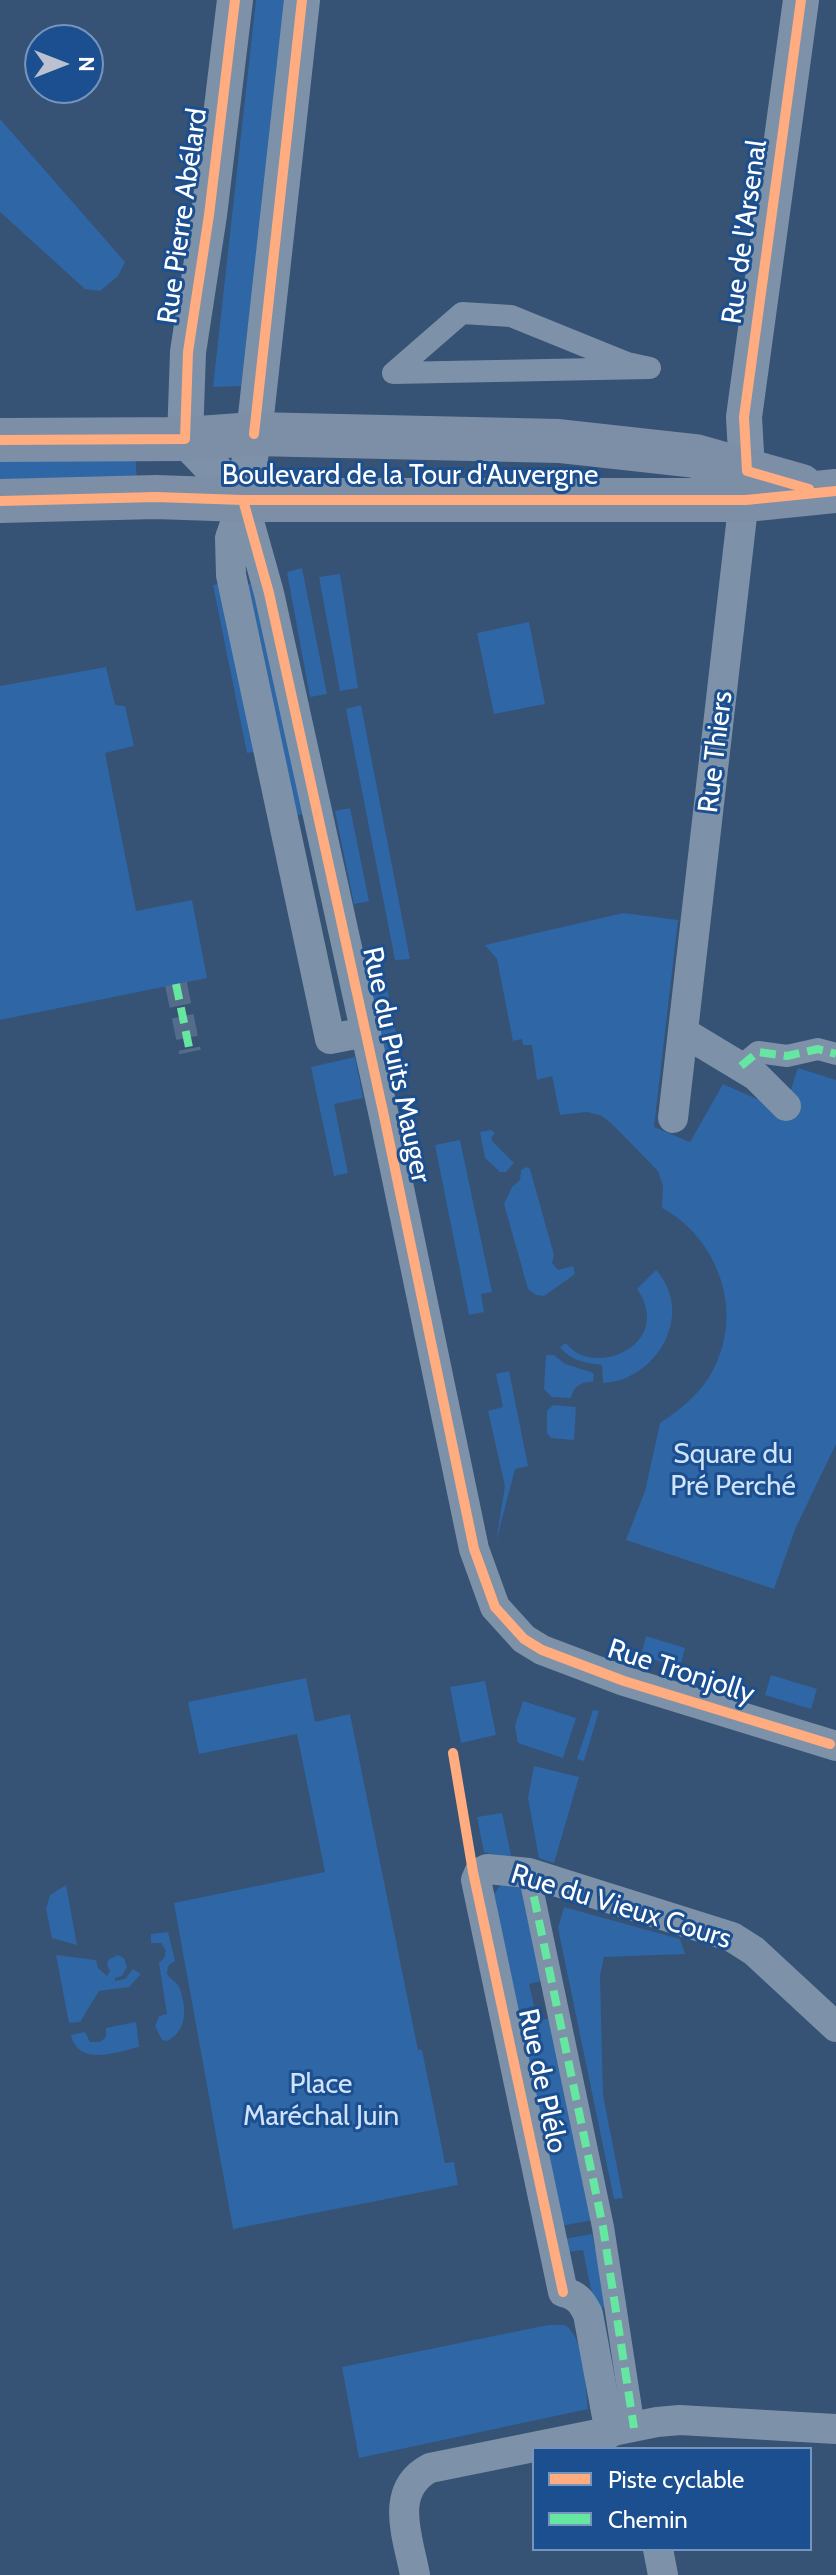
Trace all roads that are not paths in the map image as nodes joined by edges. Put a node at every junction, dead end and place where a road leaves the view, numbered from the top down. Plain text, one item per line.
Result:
1 (235, 0) edge
2 (302, 0) edge
3 (801, 0) edge
4 (511, 316) joint
5 (254, 434) junction
6 (185, 439) junction
7 (0, 440) edge
8 (746, 486) junction
9 (827, 491) edge
10 (243, 500) junction
11 (0, 501) edge
12 (366, 1032) junction
13 (683, 1032) junction
14 (836, 1054) edge
15 (741, 1066) junction
16 (786, 1106) dead end
17 (673, 1118) dead end
18 (516, 1632) joint
19 (834, 1739) edge
20 (529, 1873) junction
21 (476, 1880) joint
22 (836, 2027) edge
23 (836, 2429) edge
24 (628, 2437) edge
25 (564, 2447) edge
26 (532, 2452) edge
27 (658, 2551) edge
28 (415, 2575) edge
29 (663, 2575) edge

1 - 6 street, Rue Pierre Abélard
2 - 5 street
3 - 8 street, Rue de l'Arsenal
4 - 4 street
5 - 6 main road, Boulevard de la Tour d'Auvergne
5 - 8 main road, Boulevard de la Tour d'Auvergne
5 - 10 street, Rue du Puits Mauger
6 - 7 main road, Boulevard de la Tour d'Auvergne
6 - 10 street, Rue du Puits Mauger
8 - 9 main road, Boulevard de la Tour d'Auvergne
8 - 10 main road, Boulevard de la Tour d'Auvergne
8 - 13 street, Rue Thiers
10 - 11 main road, Boulevard de la Tour d'Auvergne
10 - 12 street, Rue du Puits Mauger
10 - 12 street, Rue du Puits Mauger
12 - 18 street, Rue du Puits Mauger
13 - 15 street
13 - 17 street, Rue Thiers
14 - 15 street
15 - 16 street
18 - 19 street, Rue Tronjolly
20 - 21 street, Rue du Vieux Cours
20 - 22 street, Rue du Vieux Cours
20 - 24 street, Rue de Plélo
21 - 24 street, Rue de Plélo
23 - 24 street
24 - 25 street
26 - 28 street
27 - 29 street

